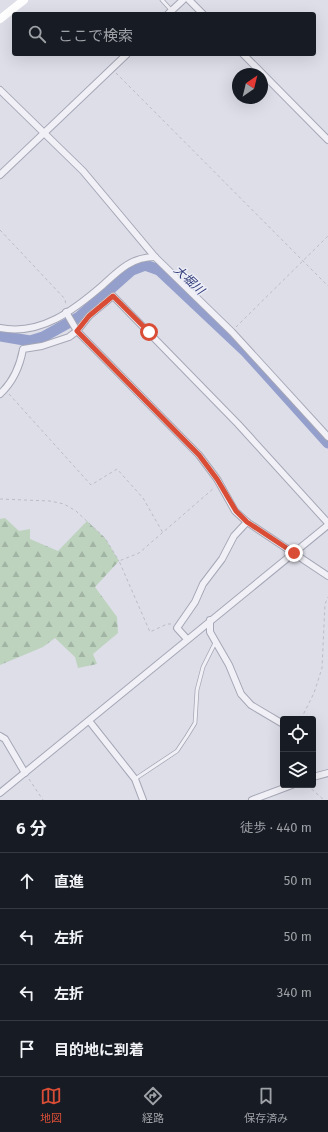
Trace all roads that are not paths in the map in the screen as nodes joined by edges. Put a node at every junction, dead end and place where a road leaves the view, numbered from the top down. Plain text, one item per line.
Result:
1 (24, 0) edge
2 (162, 0) edge
3 (183, 0) edge
4 (189, 0) edge
5 (170, 12) edge
6 (200, 12) edge
7 (0, 20) edge
8 (125, 56) edge
9 (244, 56) edge
10 (0, 90) edge
11 (44, 132) junction
12 (328, 140) edge
13 (0, 175) edge
14 (155, 258) junction
15 (67, 313) junction
16 (0, 328) edge
17 (77, 330) junction
18 (2, 392) edge
19 (328, 437) edge
20 (247, 522) junction
21 (328, 524) edge
22 (294, 553) junction
23 (328, 576) edge
24 (210, 620) junction
25 (187, 639) junction
26 (215, 643) junction
27 (90, 722) junction
28 (280, 722) edge
29 (0, 736) edge
30 (25, 773) junction
31 (328, 773) edge
32 (316, 775) edge
33 (135, 778) junction
34 (284, 788) edge
35 (0, 793) edge
36 (143, 800) edge
37 (252, 800) edge

1 - 7 main road
2 - 5 lane
3 - 5 street
4 - 6 street
8 - 11 street
9 - 12 street
10 - 11 street
11 - 13 street
11 - 14 street
14 - 15 street
14 - 19 street
15 - 16 street
15 - 17 street
17 - 18 street
17 - 20 street
17 - 21 street
20 - 22 street
20 - 25 street
21 - 22 street
22 - 23 street
22 - 24 street
24 - 25 street
24 - 26 street
25 - 27 street
26 - 28 street
26 - 33 lane
27 - 30 street
27 - 33 street
29 - 30 street
30 - 35 street
31 - 32 street
33 - 36 street
34 - 37 street

